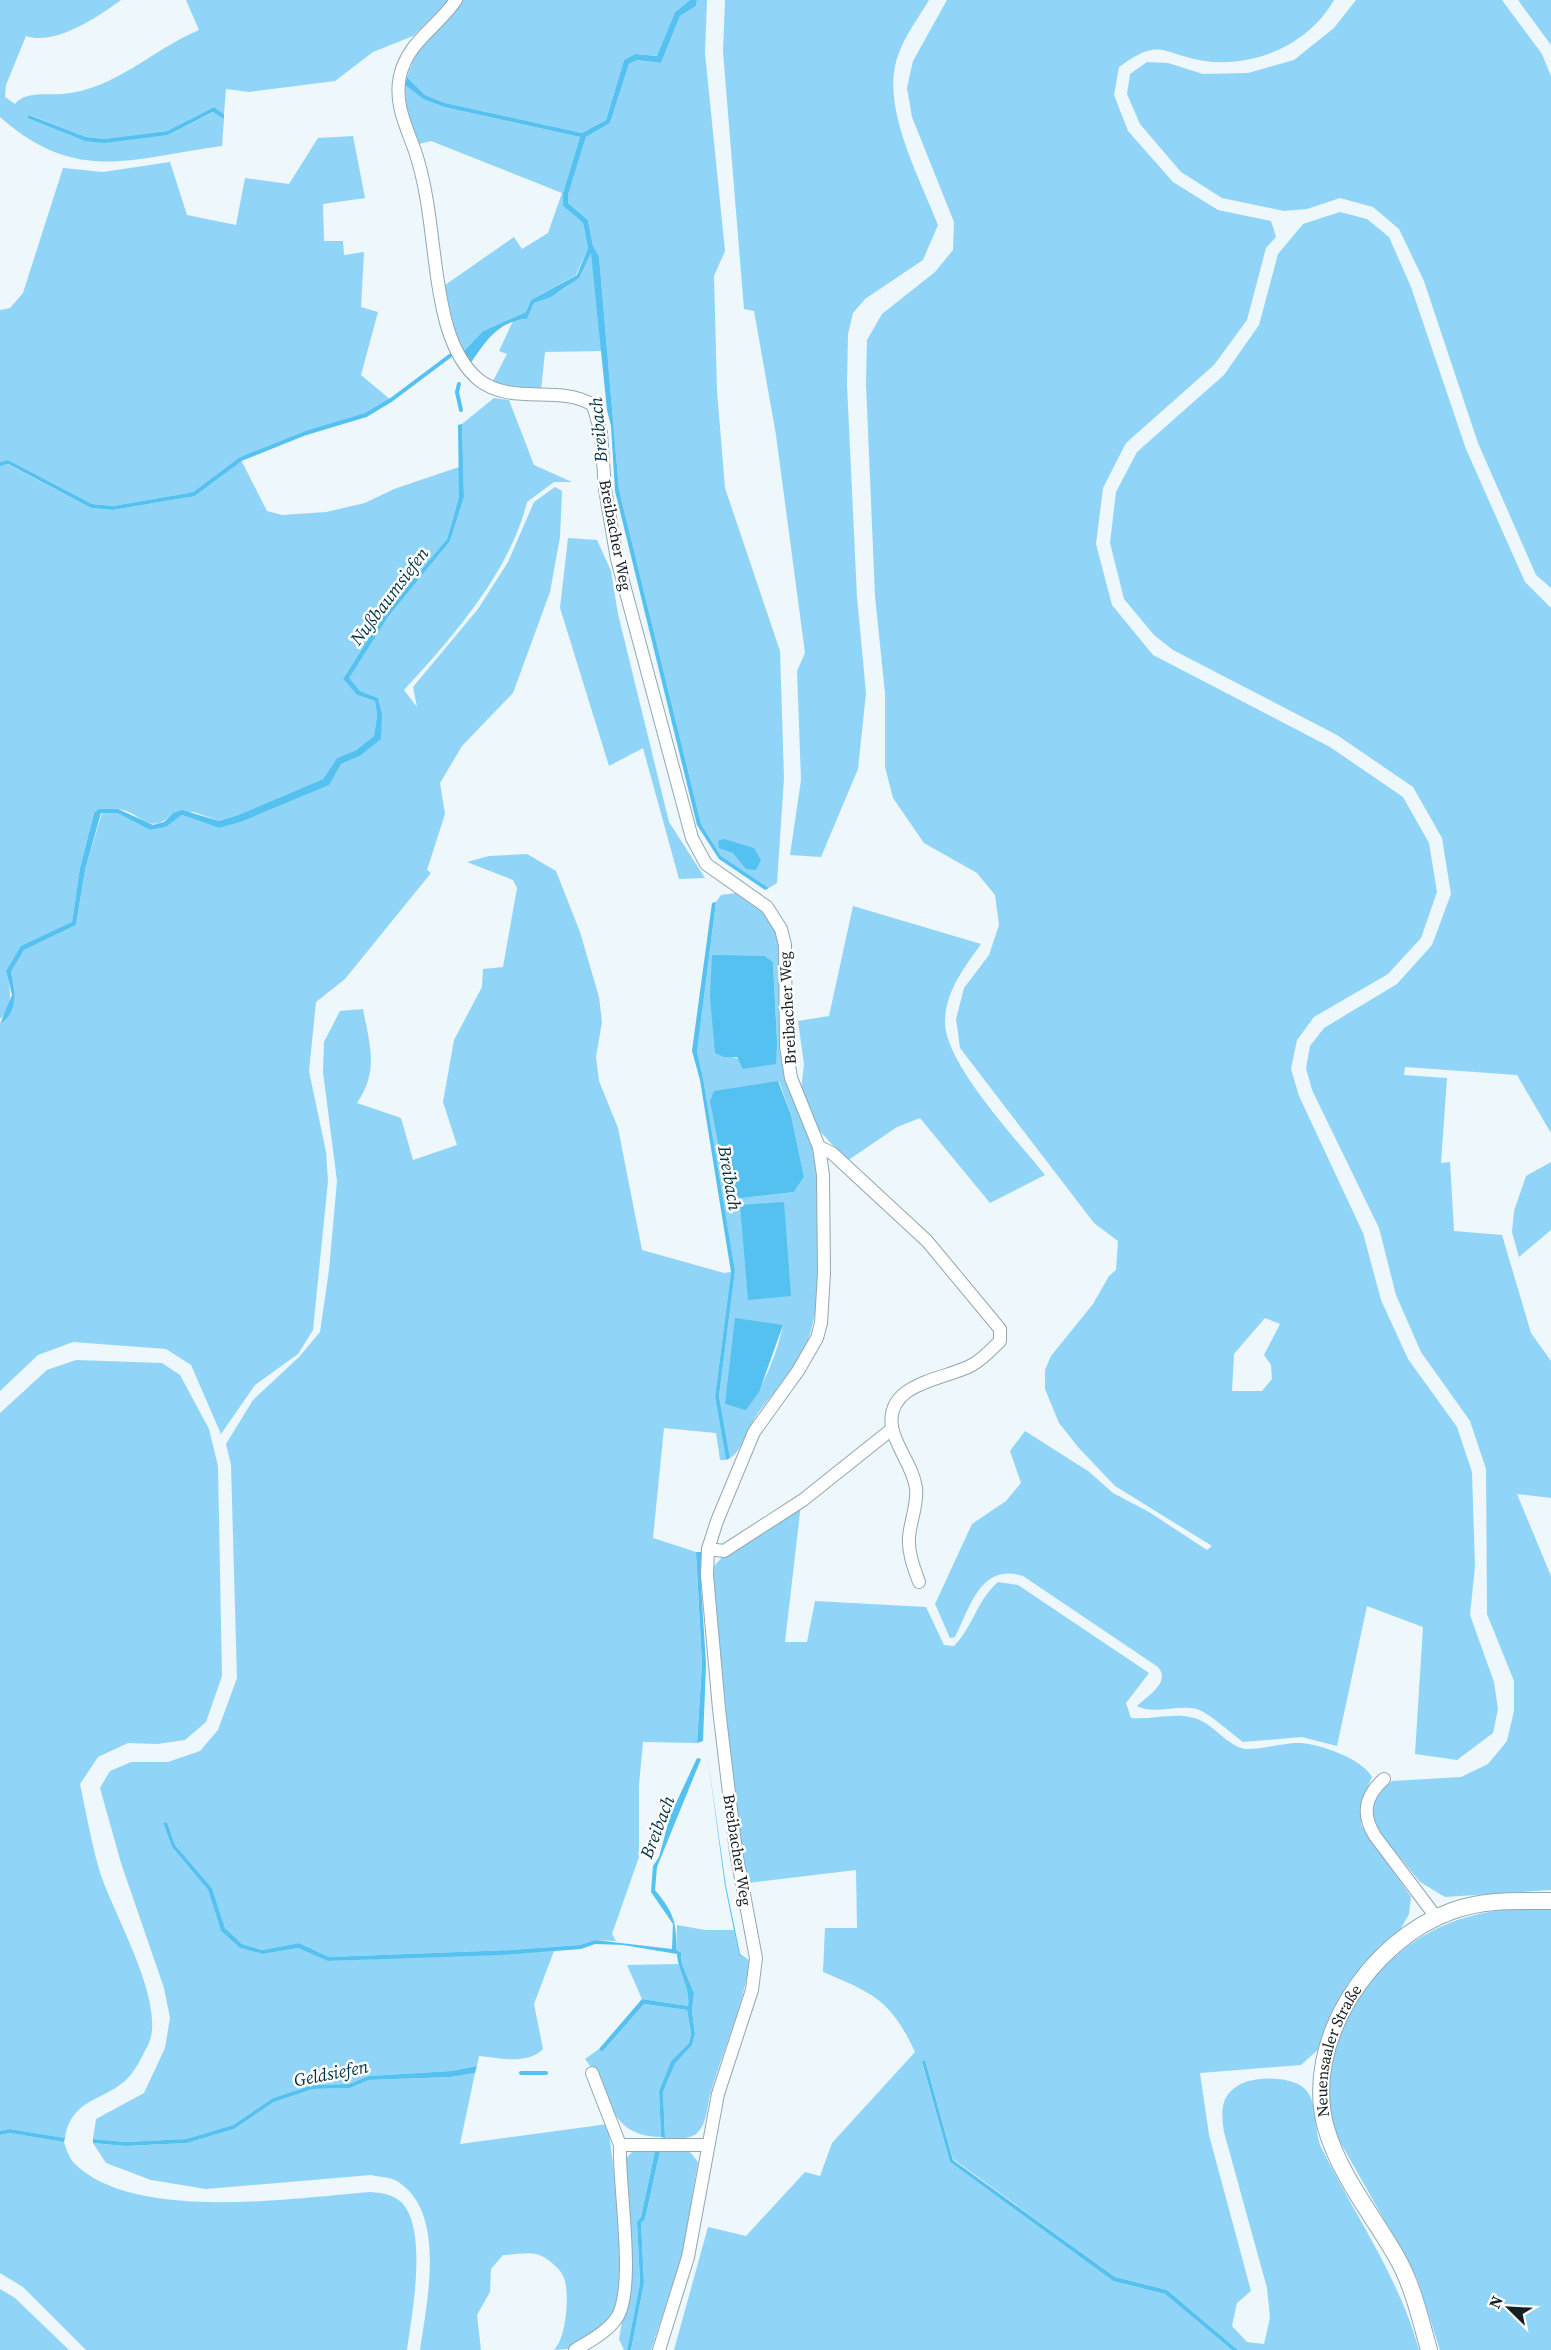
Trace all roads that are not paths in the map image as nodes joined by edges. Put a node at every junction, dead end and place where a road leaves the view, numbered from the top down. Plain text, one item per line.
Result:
1 (456, 0) edge
2 (819, 1148) junction
3 (892, 1429) junction
4 (708, 1549) junction
5 (919, 1582) dead end
6 (1384, 1779) dead end
7 (1551, 1901) edge
8 (1436, 1917) junction
9 (592, 2073) dead end
10 (620, 2145) junction
11 (707, 2145) junction
12 (576, 2350) edge
13 (658, 2350) edge
14 (1429, 2350) edge

1 - 2 street, Breibacher Weg
2 - 3 street
2 - 4 street, Breibacher Weg
3 - 4 street
3 - 5 street
4 - 11 street, Breibacher Weg
6 - 8 street
7 - 8 street, Neuensaaler Straße
8 - 14 street, Neuensaaler Straße
9 - 10 street
10 - 11 street
10 - 12 street
11 - 13 street, Breibacher Weg

